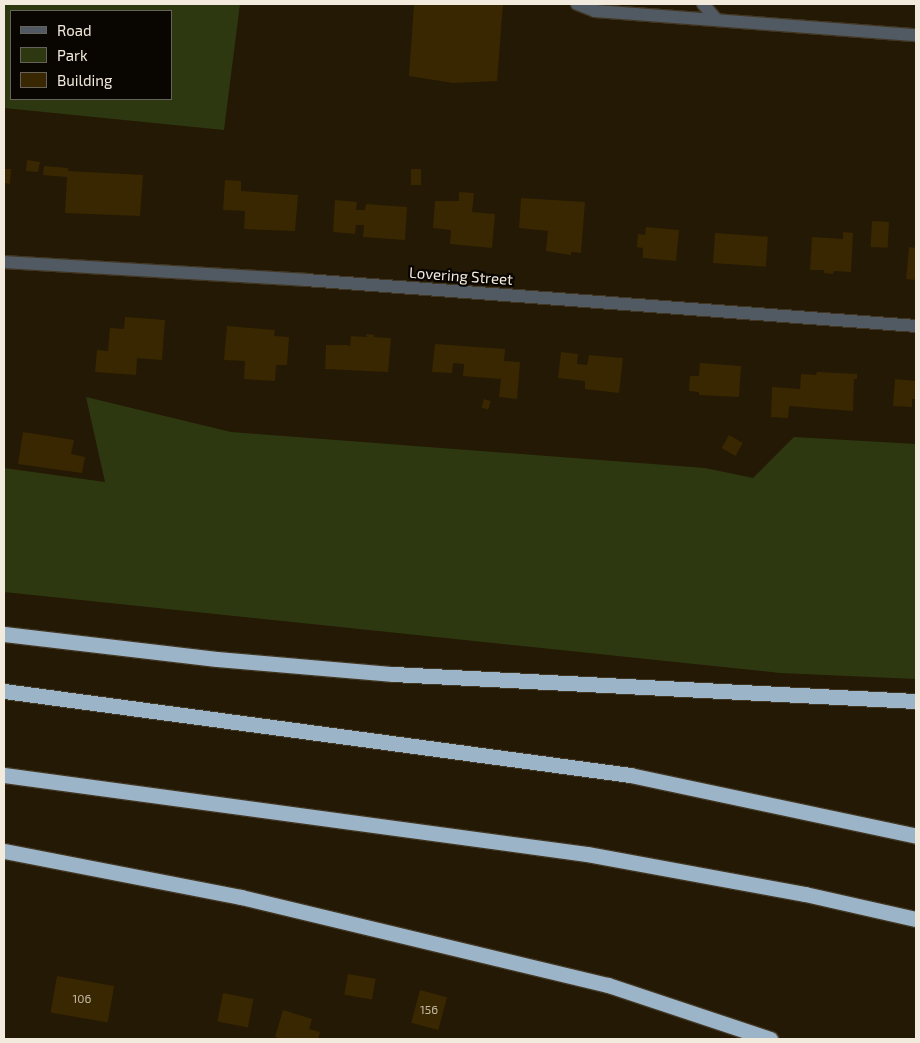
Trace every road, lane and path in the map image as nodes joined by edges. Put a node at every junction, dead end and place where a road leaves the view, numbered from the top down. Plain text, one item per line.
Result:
1 (577, 4) edge
2 (703, 4) edge
3 (717, 20) junction
4 (916, 35) edge
5 (4, 262) edge
6 (916, 326) edge
7 (4, 634) edge
8 (4, 691) edge
9 (916, 701) edge
10 (4, 775) edge
11 (916, 836) edge
12 (4, 851) edge
13 (916, 919) edge
14 (770, 1039) edge

1 - 3 street
2 - 3 street
3 - 4 street
5 - 6 street, Lovering Street
7 - 9 highway
8 - 11 highway
10 - 13 highway
12 - 14 highway

